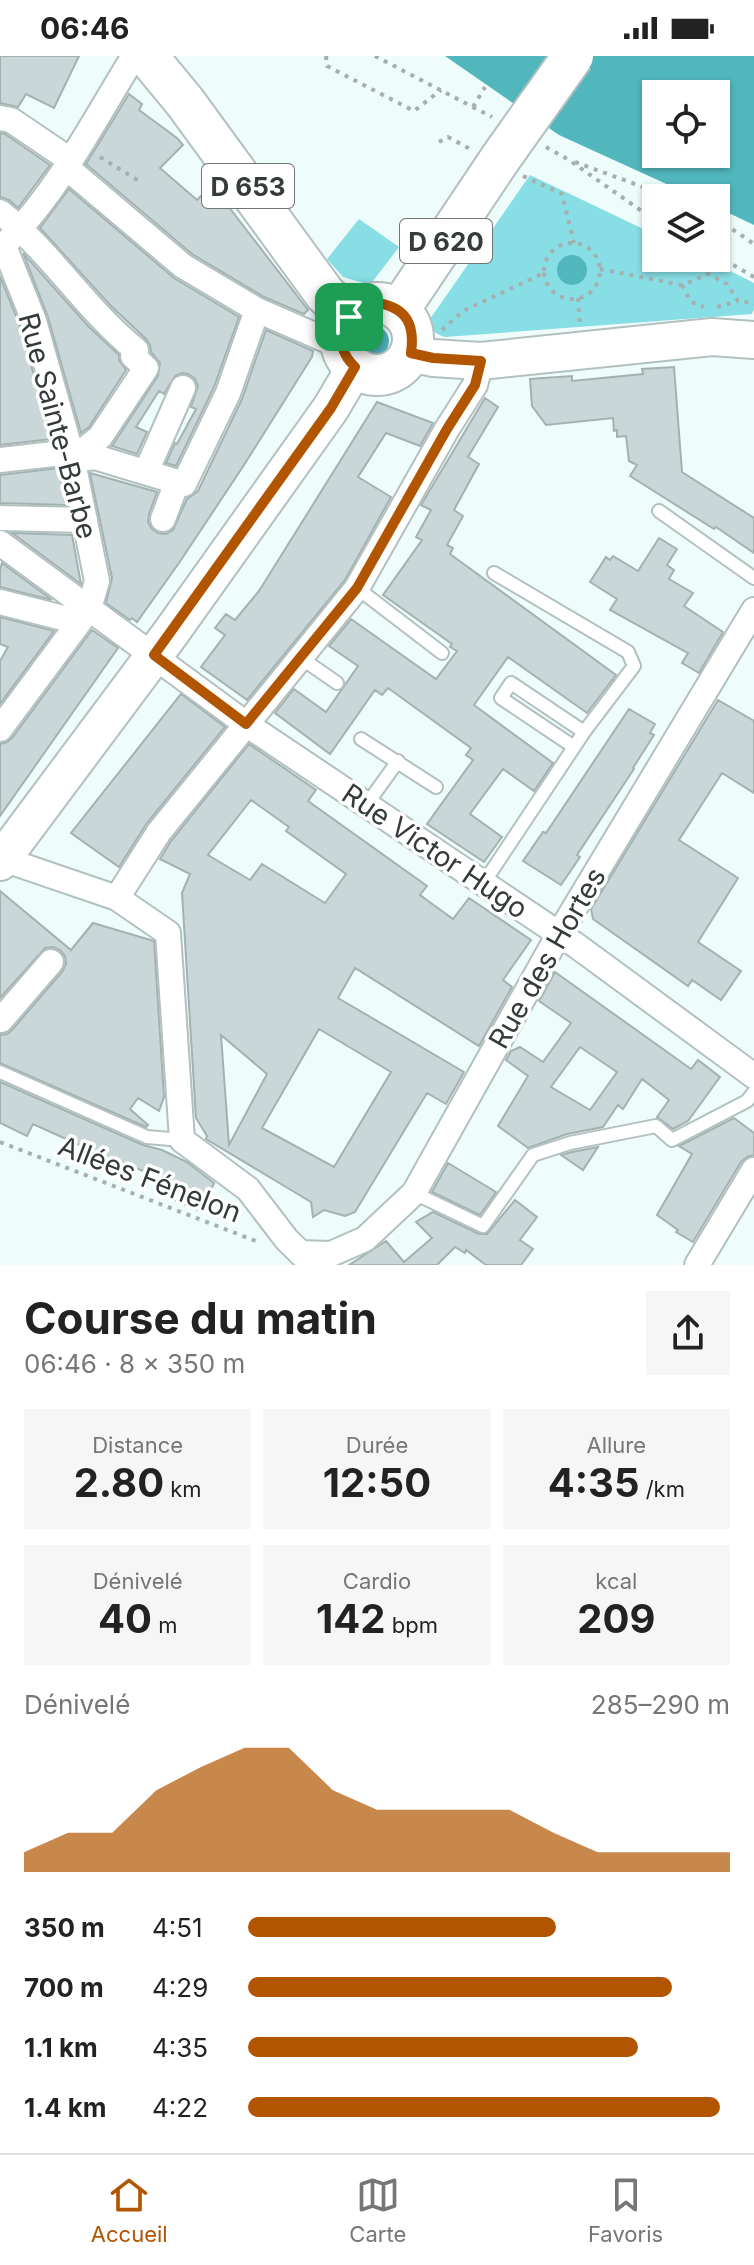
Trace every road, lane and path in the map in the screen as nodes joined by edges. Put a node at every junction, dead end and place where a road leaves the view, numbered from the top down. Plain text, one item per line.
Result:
1 (134, 56) edge
2 (147, 56) edge
3 (326, 56) edge
4 (573, 56) edge
5 (485, 87) dead end
6 (441, 90) dead end
7 (473, 107) dead end
8 (0, 118) edge
9 (439, 142) dead end
10 (72, 157) junction
11 (569, 160) dead end
12 (502, 163) junction
13 (139, 181) dead end
14 (642, 187) edge
15 (0, 212) edge
16 (730, 228) edge
17 (8, 241) edge
18 (574, 243) junction
19 (754, 244) edge
20 (730, 263) edge
21 (600, 269) junction
22 (544, 273) junction
23 (754, 277) edge
24 (682, 285) junction
25 (738, 301) junction
26 (754, 303) edge
27 (257, 310) junction
28 (399, 310) junction
29 (754, 340) edge
30 (349, 344) junction
31 (422, 356) junction
32 (481, 361) junction
33 (183, 388) dead end
34 (72, 456) junction
35 (0, 460) edge
36 (146, 472) junction
37 (177, 482) junction
38 (659, 511) dead end
39 (0, 518) edge
40 (163, 519) dead end
41 (85, 520) junction
42 (2, 548) edge
43 (494, 573) dead end
44 (754, 578) edge
45 (357, 588) junction
46 (0, 602) edge
47 (754, 610) edge
48 (84, 615) junction
49 (442, 653) dead end
50 (154, 655) junction
51 (301, 658) junction
52 (337, 683) dead end
53 (3, 717) edge
54 (246, 724) junction
55 (584, 732) junction
56 (361, 739) dead end
57 (574, 747) junction
58 (398, 761) junction
59 (436, 787) dead end
60 (367, 804) junction
61 (1, 860) edge
62 (483, 884) junction
63 (123, 887) junction
64 (559, 934) junction
65 (51, 962) dead end
66 (1, 1020) edge
67 (0, 1072) edge
68 (754, 1076) edge
69 (754, 1092) edge
70 (182, 1140) junction
71 (0, 1142) edge
72 (754, 1170) edge
73 (414, 1193) junction
74 (300, 1253) edge
75 (697, 1265) edge

1 - 10 street
2 - 30 main road, D 653
3 - 6 path
4 - 12 main road, D 620, bridge
5 - 7 path
8 - 10 street
9 - 12 path
10 - 13 path
10 - 17 street
10 - 27 street
11 - 14 path
12 - 18 path
12 - 28 main road, D 620
15 - 17 street
16 - 19 path
17 - 34 street, Rue Sainte-Barbe
17 - 34 street
18 - 21 path
18 - 22 path
20 - 23 path
21 - 22 path
21 - 24 path
22 - 31 path
24 - 25 path
24 - 25 path
25 - 26 path
27 - 30 street
27 - 37 street
28 - 30 main road
28 - 31 main road
29 - 32 main road
30 - 31 main road
30 - 50 main road
31 - 32 main road
32 - 45 street
33 - 36 street
34 - 35 street
34 - 36 street
34 - 41 street, Rue Sainte-Barbe
36 - 37 street
37 - 40 street
38 - 44 lane
39 - 41 street
41 - 48 street, Rue Sainte-Barbe
42 - 48 street, Rue Victor Hugo
43 - 55 lane
45 - 49 lane
45 - 51 street
46 - 48 street
47 - 64 street, Rue des Hortes
48 - 50 street, Rue Victor Hugo
48 - 53 street
50 - 54 street, Rue Victor Hugo
50 - 61 main road
51 - 52 lane
51 - 54 street
54 - 60 street, Rue Victor Hugo
54 - 63 street
55 - 57 lane
55 - 57 lane
56 - 58 lane
57 - 62 lane
58 - 59 lane
58 - 60 lane
60 - 62 street, Rue Victor Hugo
61 - 63 street
62 - 64 street, Rue Victor Hugo
63 - 70 street
64 - 68 street, Rue Victor Hugo
64 - 73 street, Rue des Hortes
65 - 66 street
67 - 70 lane
69 - 73 lane
70 - 74 street
71 - 74 path, Allées Fénelon
72 - 75 street
73 - 74 street, Rue des Hortes

